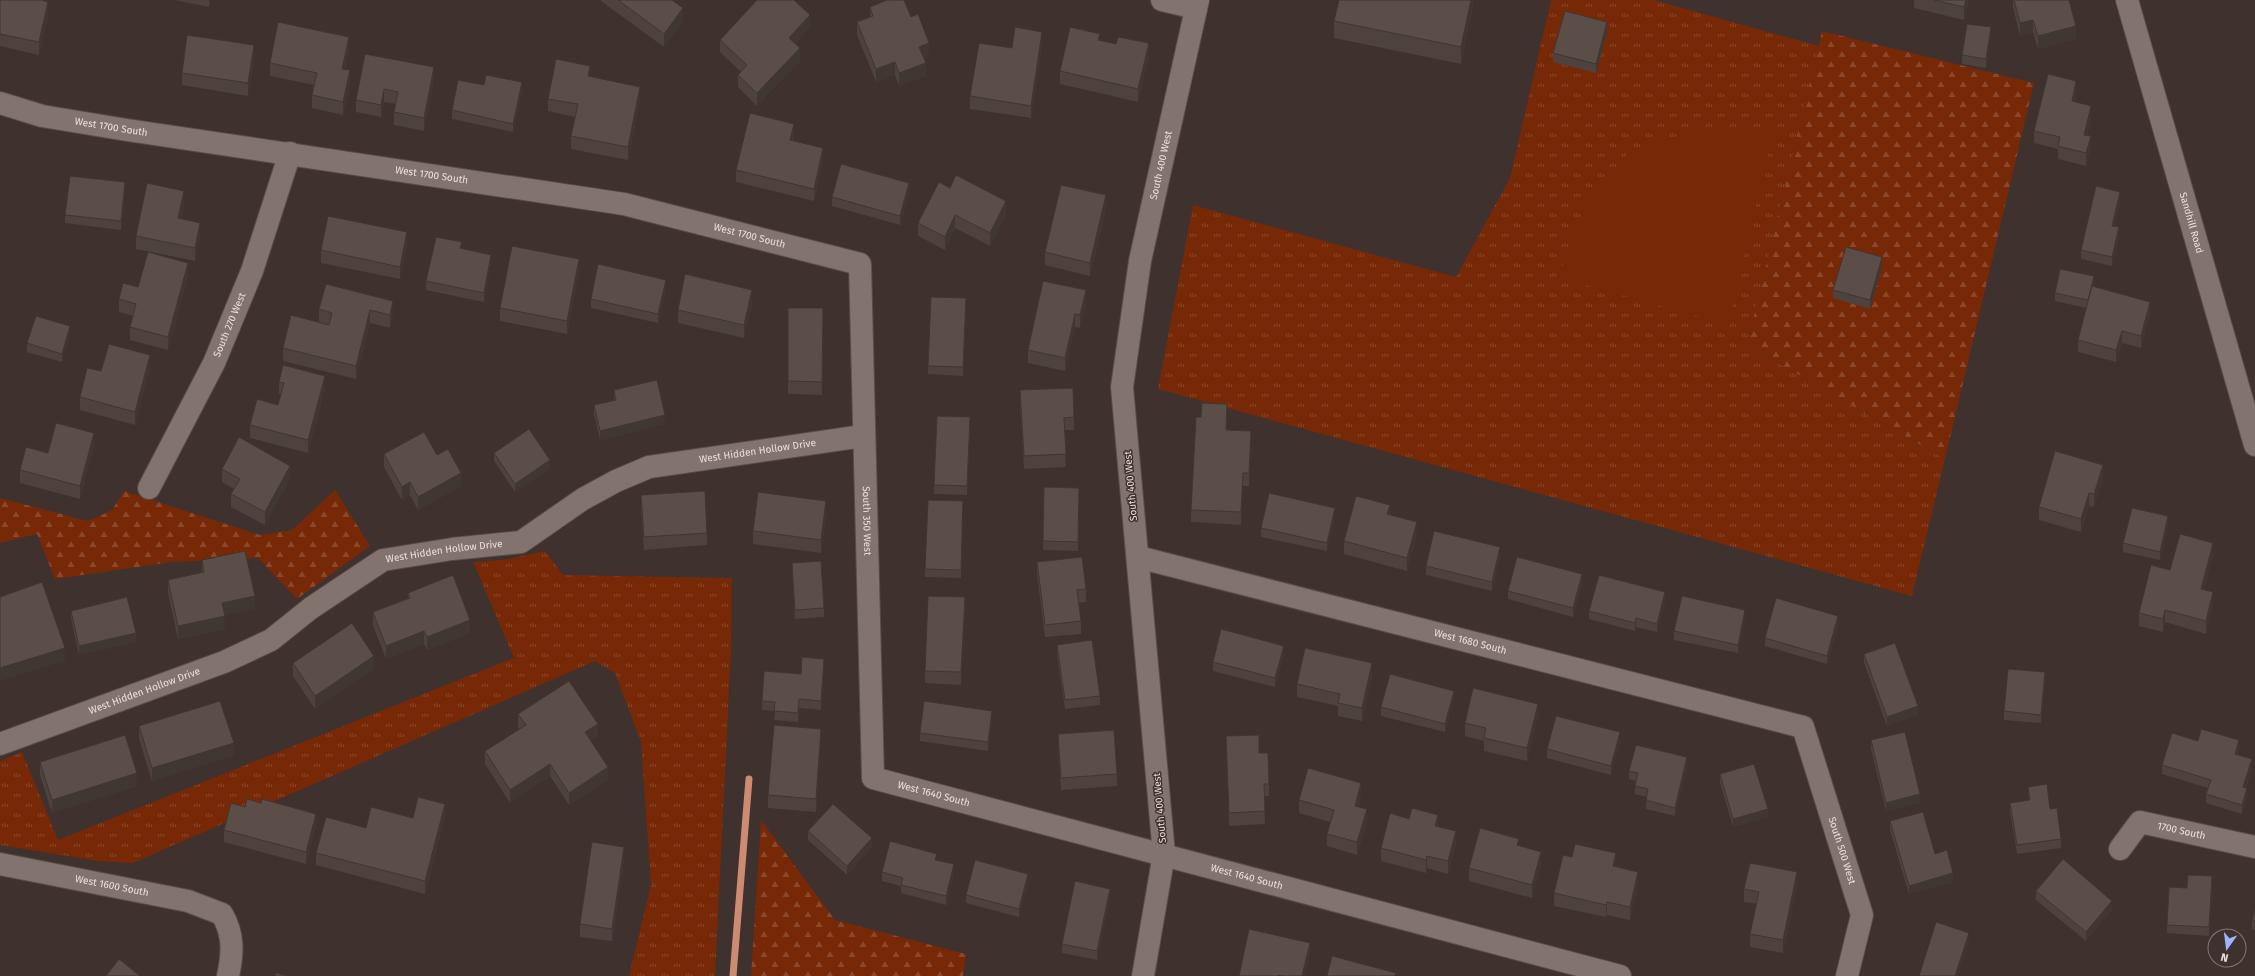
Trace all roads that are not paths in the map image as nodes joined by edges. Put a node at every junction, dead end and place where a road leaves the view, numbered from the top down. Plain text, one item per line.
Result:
1 (1162, 0) edge
2 (2127, 0) edge
3 (1197, 4) edge
4 (0, 103) edge
5 (290, 153) junction
6 (860, 264) joint
7 (863, 436) junction
8 (2255, 445) edge
9 (149, 488) dead end
10 (1138, 557) junction
11 (1802, 727) joint
12 (0, 744) edge
13 (873, 778) joint
14 (2255, 847) edge
15 (2120, 849) dead end
16 (1164, 854) junction
17 (0, 864) edge
18 (228, 976) edge
19 (1143, 976) edge
20 (1620, 976) edge
21 (1846, 976) edge

1 - 3 street
2 - 8 street, Sandhill Road
3 - 10 street, South 400 West
4 - 5 street, West 1700 South
5 - 6 street, West 1700 South
5 - 9 street, South 270 West
6 - 7 street, South 350 West
7 - 12 street, West Hidden Hollow Drive
7 - 13 street, South 350 West
10 - 11 street, West 1680 South
10 - 16 street, South 400 West
11 - 21 street, South 500 West
13 - 16 street, West 1640 South
14 - 15 street, 1700 South
16 - 19 street, South 400 West
16 - 20 street, West 1640 South
17 - 18 street, West 1600 South

